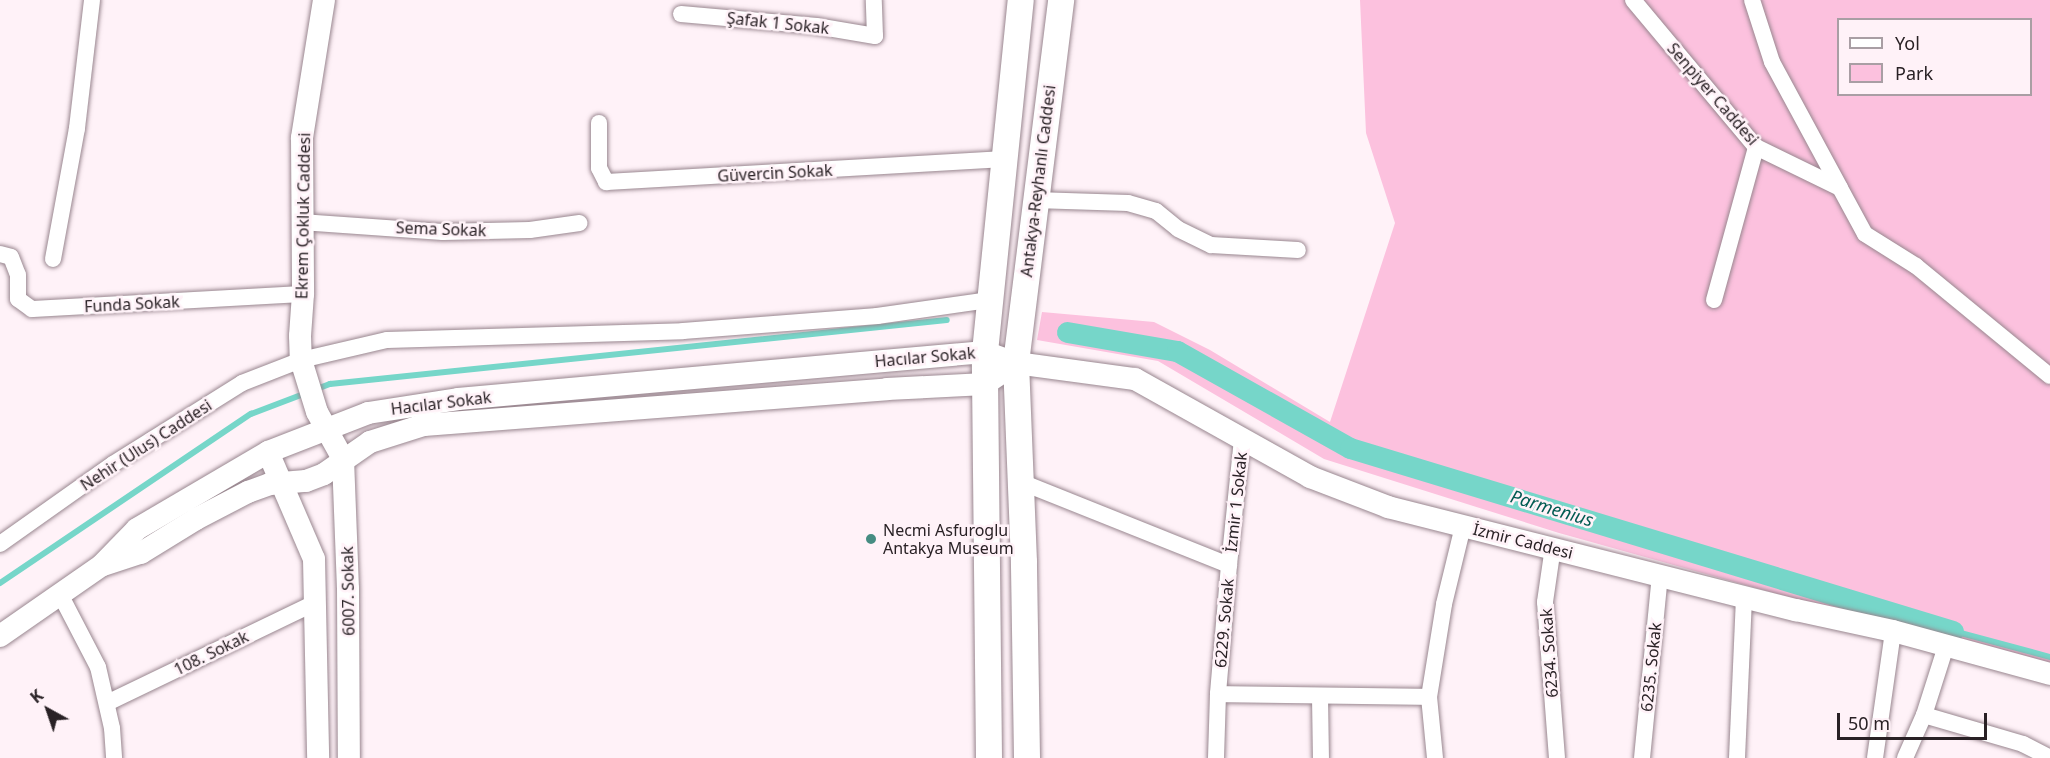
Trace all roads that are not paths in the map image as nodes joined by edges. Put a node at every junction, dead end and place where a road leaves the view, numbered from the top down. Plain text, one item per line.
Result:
1 (92, 0) edge
2 (324, 0) edge
3 (874, 0) edge
4 (1021, 0) edge
5 (1061, 0) edge
6 (1633, 0) edge
7 (1752, 0) edge
8 (681, 14) dead end
9 (599, 123) dead end
10 (1756, 147) junction
11 (1005, 159) junction
12 (1840, 188) junction
13 (1035, 200) junction
14 (301, 222) junction
15 (580, 223) dead end
16 (1298, 250) dead end
17 (0, 254) edge
18 (53, 259) dead end
19 (303, 294) junction
20 (990, 300) junction
21 (1714, 300) dead end
22 (985, 352) junction
23 (1016, 363) junction
24 (302, 367) junction
25 (2050, 376) edge
26 (985, 384) junction
27 (322, 420) junction
28 (1242, 439) junction
29 (268, 452) junction
30 (343, 459) junction
31 (1021, 482) junction
32 (284, 484) junction
33 (1463, 526) junction
34 (0, 544) edge
35 (1553, 547) junction
36 (1229, 565) junction
37 (102, 566) junction
38 (1660, 576) junction
39 (61, 596) junction
40 (1744, 597) junction
41 (315, 603) junction
42 (1893, 632) junction
43 (0, 636) edge
44 (1946, 646) junction
45 (2050, 674) edge
46 (1218, 694) junction
47 (1320, 697) junction
48 (1430, 697) junction
49 (106, 703) junction
50 (1924, 715) junction
51 (114, 758) edge
52 (318, 758) edge
53 (349, 758) edge
54 (989, 758) edge
55 (1027, 758) edge
56 (1216, 758) edge
57 (1321, 758) edge
58 (1435, 758) edge
59 (1557, 758) edge
60 (1642, 758) edge
61 (1737, 758) edge
62 (1875, 758) edge
63 (1905, 758) edge
64 (2050, 758) edge

1 - 18 street
2 - 14 street, Ekrem Çokluk Caddesi
3 - 8 street, Şafak 1 Sokak
4 - 11 main road, Antakya-Reyhanlı Caddesi
5 - 13 main road, Antakya-Reyhanlı Caddesi
6 - 10 street, Senpiyer Caddesi
7 - 12 street
9 - 11 street, Güvercin Sokak
10 - 12 street, Senpiyer Caddesi
10 - 21 street
11 - 20 main road, Antakya-Reyhanlı Caddesi
12 - 25 street
13 - 16 street
13 - 23 main road, Antakya-Reyhanlı Caddesi
14 - 15 street, Sema Sokak
14 - 19 street, Ekrem Çokluk Caddesi
17 - 19 street, Funda Sokak
19 - 24 street, Ekrem Çokluk Caddesi
20 - 22 main road, Antakya-Reyhanlı Caddesi
20 - 24 street, Nehir (Ulus) Caddesi
22 - 23 street, Hacılar Sokak
22 - 26 main road, Antakya-Reyhanlı Caddesi
22 - 27 street, Hacılar Sokak
23 - 26 street, Hacılar Sokak
23 - 28 street, İzmir Caddesi
23 - 31 main road, Antakya-Reyhanlı Caddesi
24 - 27 street, Ekrem Çokluk Caddesi
24 - 34 street, Nehir (Ulus) Caddesi
26 - 30 street, Hacılar Sokak
26 - 54 main road, Antakya-Reyhanlı Caddesi
27 - 29 street, Hacılar Sokak
27 - 30 street, 6007. Sokak
28 - 33 street, İzmir Caddesi
28 - 36 street, İzmir 1 Sokak
29 - 32 street, 6007. Sokak
29 - 37 street, Hacılar Sokak
30 - 32 street, Hacılar Sokak
30 - 53 street, 6007. Sokak
31 - 36 street, 6229. Sokak
31 - 55 main road, Antakya-Reyhanlı Caddesi
32 - 37 street, Hacılar Sokak
32 - 41 street, 6007. Sokak
33 - 35 street, İzmir Caddesi
33 - 48 street
35 - 38 street, İzmir Caddesi
35 - 59 street, 6234. Sokak
36 - 46 street, 6229. Sokak
37 - 39 street, Hacılar Sokak
38 - 40 street, İzmir Caddesi
38 - 60 street, 6235. Sokak
39 - 43 street, Hacılar Sokak
39 - 49 street
40 - 42 street, İzmir Caddesi
40 - 61 street
41 - 49 street, 108. Sokak
41 - 52 street, 6007. Sokak
42 - 44 street, İzmir Caddesi
42 - 62 street
44 - 45 street, İzmir Caddesi
44 - 50 street
46 - 47 street
46 - 56 street, 6229. Sokak
47 - 48 street
47 - 57 street
48 - 58 street
49 - 51 street
50 - 63 street
50 - 64 street

